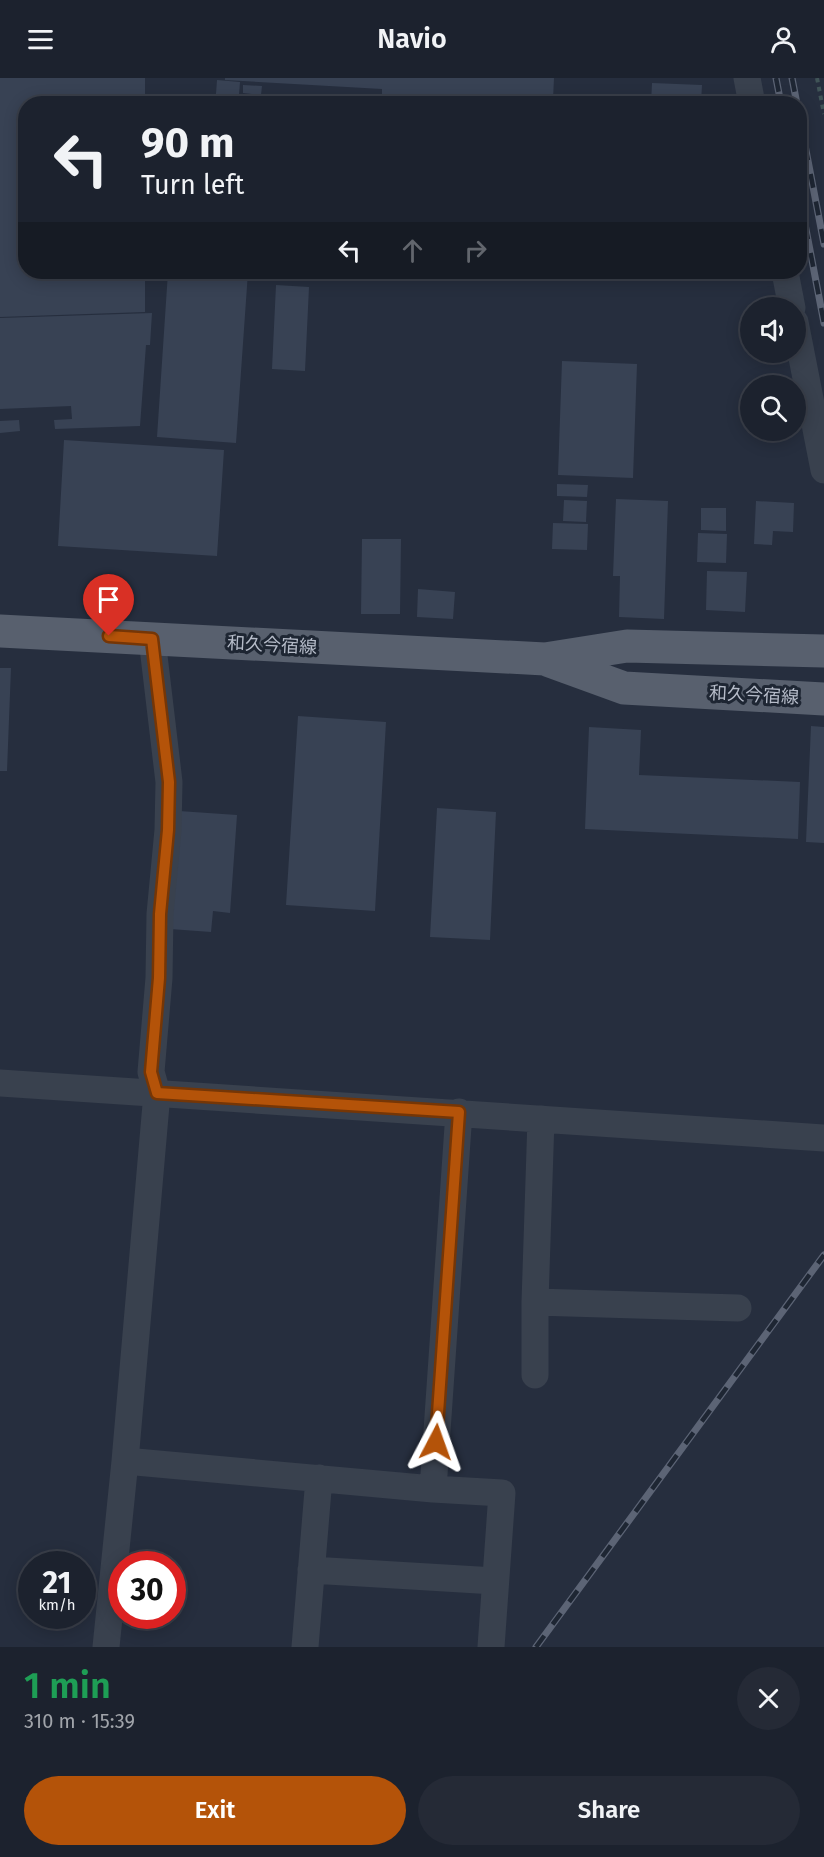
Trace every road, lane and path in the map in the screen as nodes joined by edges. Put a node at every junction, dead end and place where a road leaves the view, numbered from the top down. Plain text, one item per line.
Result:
1 (747, 78) edge
2 (817, 78) edge
3 (750, 96) edge
4 (824, 114) edge
5 (786, 279) edge
6 (790, 297) edge
7 (803, 363) edge
8 (824, 470) edge
9 (0, 631) edge
10 (152, 639) junction
11 (824, 651) edge
12 (545, 659) junction
13 (824, 699) edge
14 (0, 1083) edge
15 (157, 1093) junction
16 (459, 1112) junction
17 (541, 1119) junction
18 (824, 1138) edge
19 (535, 1302) junction
20 (738, 1308) dead end
21 (535, 1375) dead end
22 (125, 1461) junction
23 (319, 1478) junction
24 (433, 1488) junction
25 (311, 1570) junction
26 (495, 1581) junction
27 (106, 1647) edge
28 (305, 1647) edge
29 (491, 1647) edge

1 - 3 street
2 - 4 path
5 - 6 street
7 - 8 street
9 - 10 main road, 和久今宿線
10 - 12 main road, 和久今宿線
10 - 15 street
11 - 12 main road, 和久今宿線
12 - 13 main road, 和久今宿線
14 - 15 street
15 - 16 street
15 - 22 street
16 - 17 street
16 - 24 street
17 - 18 street
17 - 19 street
19 - 20 street
19 - 21 street
22 - 23 street
22 - 27 street
23 - 24 street
23 - 25 street
24 - 26 street
25 - 26 street
25 - 28 street
26 - 29 street

